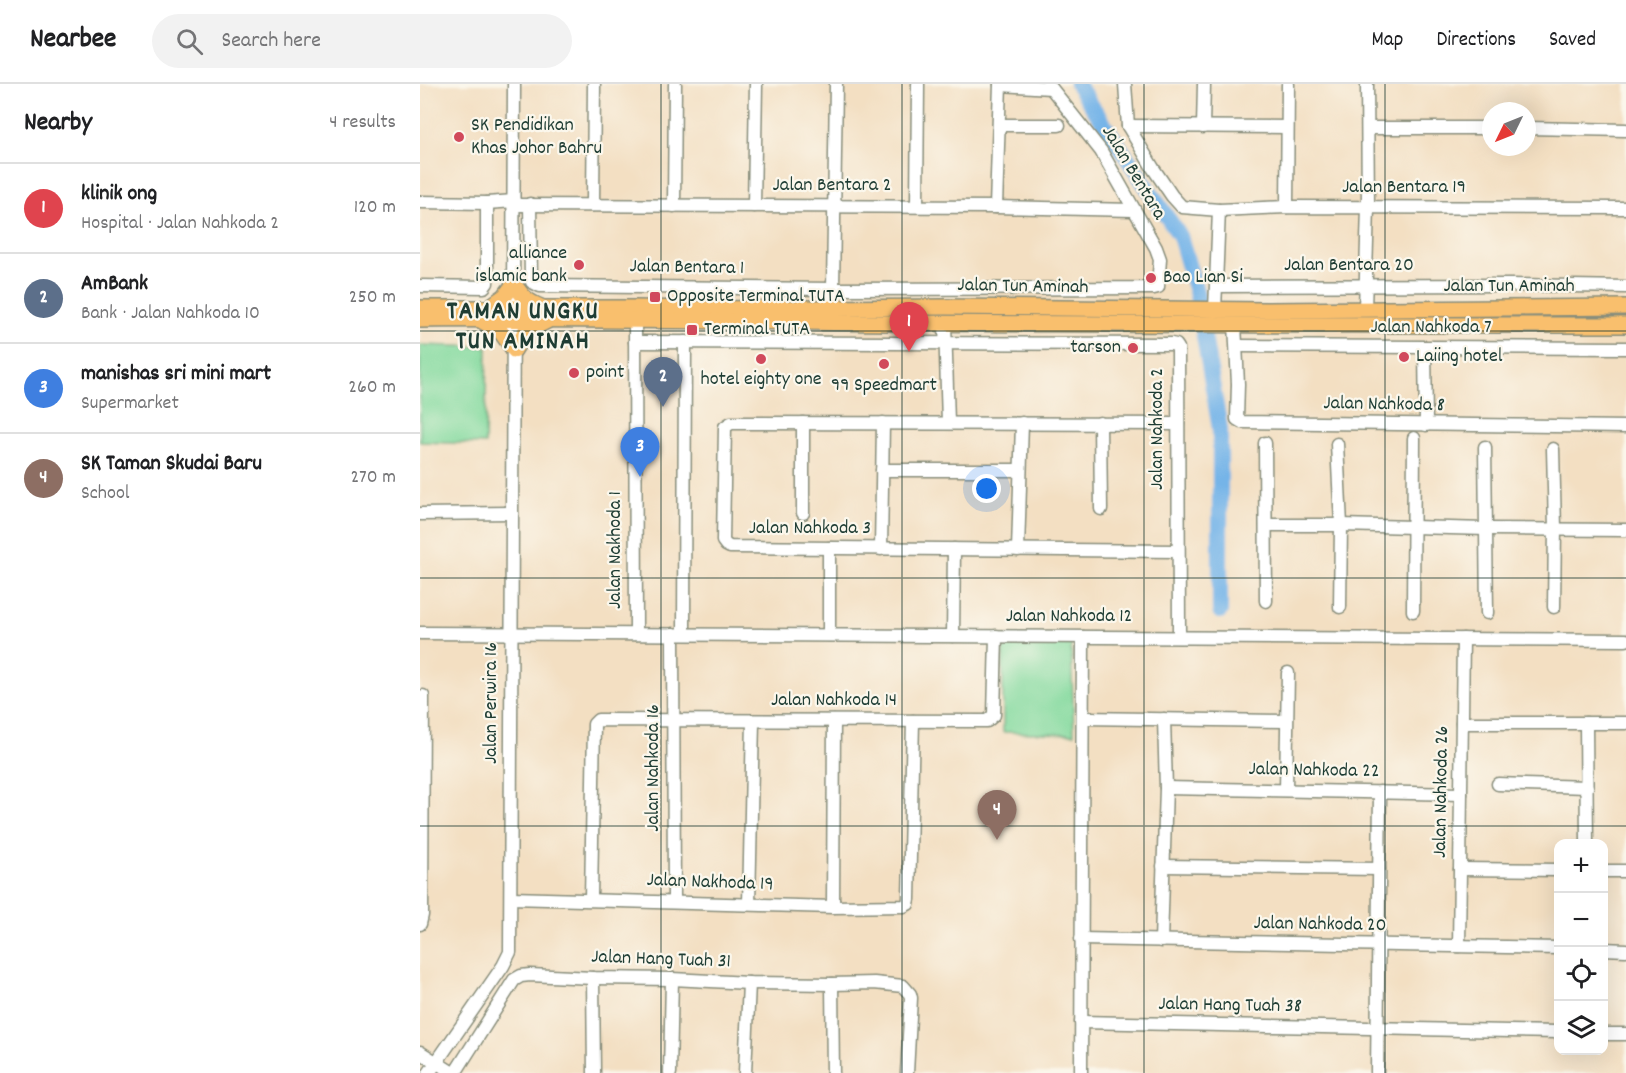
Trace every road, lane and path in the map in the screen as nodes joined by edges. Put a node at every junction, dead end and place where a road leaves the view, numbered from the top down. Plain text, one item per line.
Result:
1 (514, 84) edge
2 (594, 84) edge
3 (675, 84) edge
4 (756, 84) edge
5 (836, 84) edge
6 (918, 84) edge
7 (1125, 84) edge
8 (1204, 84) edge
9 (1288, 84) edge
10 (1367, 84) edge
11 (1000, 85) edge
12 (1049, 86) edge
13 (999, 125) junction
14 (1059, 125) dead end
15 (1128, 126) junction
16 (1203, 127) junction
17 (1287, 127) junction
18 (1368, 128) junction
19 (1482, 128) edge
20 (1536, 128) edge
21 (1626, 130) edge
22 (420, 202) edge
23 (487, 203) junction
24 (514, 203) junction
25 (530, 204) junction
26 (592, 205) junction
27 (674, 206) junction
28 (754, 206) junction
29 (834, 206) junction
30 (917, 206) junction
31 (996, 207) junction
32 (1287, 207) junction
33 (1368, 207) junction
34 (1626, 208) edge
35 (1134, 210) junction
36 (1219, 210) junction
37 (514, 284) junction
38 (1366, 285) junction
39 (420, 286) edge
40 (1217, 286) junction
41 (1626, 287) edge
42 (1154, 288) joint
43 (833, 289) junction
44 (1626, 307) edge
45 (420, 308) edge
46 (488, 308) junction
47 (833, 308) junction
48 (1365, 309) junction
49 (514, 314) junction
50 (547, 314) junction
51 (1215, 315) junction
52 (1168, 317) junction
53 (475, 319) junction
54 (420, 320) edge
55 (634, 321) junction
56 (945, 323) junction
57 (1235, 324) junction
58 (1626, 325) edge
59 (635, 342) junction
60 (685, 342) junction
61 (945, 343) junction
62 (1237, 346) junction
63 (1425, 348) junction
64 (1626, 348) edge
65 (514, 350) junction
66 (803, 423) junction
67 (883, 423) junction
68 (948, 423) junction
69 (1022, 423) junction
70 (1100, 423) junction
71 (1178, 424) junction
72 (1426, 425) junction
73 (1626, 427) edge
74 (1414, 438) dead end
75 (1265, 443) dead end
76 (1337, 444) dead end
77 (1485, 447) dead end
78 (1553, 449) dead end
79 (882, 470) junction
80 (1020, 470) junction
81 (1101, 509) dead end
82 (512, 513) junction
83 (803, 513) dead end
84 (420, 514) edge
85 (1266, 525) junction
86 (1341, 525) junction
87 (1414, 527) junction
88 (1555, 528) junction
89 (1486, 529) junction
90 (1626, 530) edge
91 (829, 548) junction
92 (881, 549) junction
93 (954, 549) junction
94 (1018, 550) junction
95 (1178, 551) junction
96 (1266, 601) dead end
97 (1340, 607) dead end
98 (1554, 607) dead end
99 (1413, 611) dead end
100 (1487, 613) dead end
101 (420, 633) edge
102 (512, 634) junction
103 (636, 634) junction
104 (678, 634) junction
105 (829, 635) junction
106 (954, 636) junction
107 (996, 636) junction
108 (1083, 637) junction
109 (1179, 637) junction
110 (1463, 639) junction
111 (1626, 640) edge
112 (1288, 673) dead end
113 (423, 696) dead end
114 (422, 718) edge
115 (1083, 718) junction
116 (1164, 719) junction
117 (673, 720) junction
118 (753, 721) junction
119 (834, 721) junction
120 (913, 721) junction
121 (1286, 721) junction
122 (1462, 723) junction
123 (1586, 723) junction
124 (1626, 723) edge
125 (1498, 784) dead end
126 (1587, 787) junction
127 (1166, 788) junction
128 (1286, 790) junction
129 (1380, 792) junction
130 (1461, 794) junction
131 (421, 799) edge
132 (1587, 839) edge
133 (1163, 866) junction
134 (1379, 868) junction
135 (1460, 869) junction
136 (1554, 870) edge
137 (1608, 871) edge
138 (1626, 871) edge
139 (421, 876) edge
140 (511, 898) junction
141 (591, 899) junction
142 (674, 902) junction
143 (749, 904) junction
144 (833, 907) junction
145 (420, 924) edge
146 (1082, 939) junction
147 (1161, 941) junction
148 (1378, 946) junction
149 (1459, 946) junction
150 (1554, 948) edge
151 (1608, 949) edge
152 (1626, 950) edge
153 (593, 978) junction
154 (672, 979) junction
155 (749, 983) junction
156 (832, 984) junction
157 (1081, 1022) junction
158 (1377, 1028) junction
159 (1554, 1032) edge
160 (1608, 1034) edge
161 (1626, 1034) edge
162 (421, 1055) edge
163 (436, 1062) junction
164 (429, 1073) edge
165 (454, 1073) edge
166 (594, 1073) edge
167 (670, 1073) edge
168 (745, 1073) edge
169 (833, 1073) edge
170 (906, 1073) edge
171 (1081, 1073) edge
172 (1377, 1073) edge

1 - 24 street, Jalan Perwira 16
2 - 26 street
3 - 27 street
4 - 28 street
5 - 29 street
6 - 30 street
7 - 15 street
8 - 16 street
9 - 17 street
10 - 18 street
11 - 12 street
11 - 13 street
12 - 35 street, Jalan Bentara
13 - 14 street
13 - 31 street
15 - 16 street
15 - 36 street, Jalan Bentara 19
16 - 17 street
17 - 32 street
18 - 19 street
18 - 33 street
20 - 21 street
22 - 23 street, Jalan Bentara 2
23 - 24 street, Jalan Bentara 2
23 - 39 street
24 - 25 street, Jalan Bentara 2
24 - 37 street, Jalan Perwira 16
25 - 26 street, Jalan Bentara 2
25 - 43 street, Jalan Bentara 1
26 - 27 street, Jalan Bentara 2
27 - 28 street, Jalan Bentara 2
28 - 29 street, Jalan Bentara 2
29 - 30 street, Jalan Bentara 2
29 - 43 street
30 - 31 street, Jalan Bentara 2
31 - 35 street, Jalan Bentara 2
32 - 33 street, Jalan Bentara 19
32 - 36 street, Jalan Bentara 19
33 - 34 street, Jalan Bentara 19
33 - 38 street
35 - 42 street, Jalan Bentara
36 - 40 street
37 - 46 main road
37 - 49 street, Jalan Perwira 16
37 - 50 main road
38 - 40 street, Jalan Bentara 20
38 - 41 street, Jalan Bentara 20
38 - 48 street
40 - 51 street
42 - 43 street, Jalan Bentara 1
43 - 47 street
44 - 48 main road, Jalan Tun Aminah
45 - 46 main road, Jalan Tun Aminah
46 - 49 main road, Jalan Tun Aminah
47 - 50 main road, Jalan Tun Aminah
47 - 52 main road, Jalan Tun Aminah
48 - 51 main road, Jalan Tun Aminah
49 - 50 main road, Jalan Tun Aminah
49 - 53 main road, Jalan Tun Aminah
49 - 65 street, Jalan Perwira 16
50 - 55 main road, Jalan Tun Aminah
50 - 65 main road
51 - 52 main road, Jalan Tun Aminah
51 - 57 main road, Jalan Tun Aminah
52 - 56 main road, Jalan Tun Aminah
53 - 54 main road, Jalan Tun Aminah
53 - 65 main road
55 - 56 main road, Jalan Tun Aminah
55 - 59 street, Jalan Nakhoda 1
56 - 61 street
57 - 58 main road, Jalan Tun Aminah
57 - 62 street, Jalan Nahkoda 8
59 - 60 street, Jalan Nahkoda 2
59 - 103 street, Jalan Nakhoda 1
60 - 61 street, Jalan Nahkoda 2
60 - 104 street, Jalan Nahkoda 16
61 - 68 street
61 - 71 street, Jalan Nahkoda 2
62 - 63 street, Jalan Nahkoda 7
62 - 72 street, Jalan Nahkoda 8
63 - 64 street, Jalan Nahkoda 7
63 - 72 street
65 - 82 street, Jalan Perwira 16
66 - 67 street, Jalan Nahkoda 3
66 - 83 street
66 - 91 street, Jalan Nahkoda 3
67 - 68 street, Jalan Nahkoda 3
67 - 79 street
68 - 69 street, Jalan Nahkoda 3
69 - 70 street, Jalan Nahkoda 3
69 - 80 street
70 - 71 street, Jalan Nahkoda 3
70 - 81 street
71 - 95 street, Jalan Nahkoda 2
72 - 73 street, Jalan Nahkoda 8
74 - 87 street
75 - 85 street
76 - 86 street
77 - 89 street
78 - 88 street
79 - 80 street
79 - 92 street
80 - 94 street
82 - 84 street
82 - 102 street, Jalan Perwira 16
85 - 86 street
85 - 96 street
86 - 87 street
86 - 97 street
87 - 89 street
87 - 99 street
88 - 89 street
88 - 90 street
88 - 98 street
89 - 100 street
91 - 92 street, Jalan Nahkoda 3
91 - 105 street
92 - 93 street, Jalan Nahkoda 3
93 - 94 street, Jalan Nahkoda 3
93 - 106 street
94 - 95 street, Jalan Nahkoda 3
95 - 109 street, Jalan Nahkoda 2
101 - 102 street, Jalan Nahkoda 12
102 - 103 street, Jalan Nahkoda 12
102 - 140 street, Jalan Perwira 16
103 - 104 street, Jalan Nahkoda 12
104 - 105 street, Jalan Nahkoda 12
104 - 117 street, Jalan Nahkoda 16
105 - 106 street, Jalan Nahkoda 12
106 - 107 street, Jalan Nahkoda 12
107 - 108 street, Jalan Nahkoda 12
107 - 120 street, Jalan Nahkoda 14
108 - 109 street, Jalan Nahkoda 12
108 - 115 street
109 - 110 street, Jalan Nahkoda 12
110 - 111 street, Jalan Nahkoda 12
110 - 122 street, Jalan Nahkoda 26
112 - 121 street
113 - 114 street
114 - 131 street
115 - 116 street
115 - 146 street
116 - 121 street
116 - 127 street
117 - 118 street, Jalan Nahkoda 14
117 - 141 street, Jalan Nahkoda 14
117 - 142 street, Jalan Nahkoda 16
118 - 119 street, Jalan Nahkoda 14
118 - 143 street
119 - 120 street, Jalan Nahkoda 14
119 - 144 street
120 - 144 street, Jalan Nakhoda 19
121 - 128 street
122 - 123 street
122 - 130 street, Jalan Nahkoda 26
123 - 124 street
123 - 126 street
125 - 126 street
126 - 132 street
127 - 128 street, Jalan Nahkoda 22
127 - 133 street
128 - 129 street, Jalan Nahkoda 22
129 - 130 street, Jalan Nahkoda 22
129 - 134 street
130 - 135 street, Jalan Nahkoda 26
131 - 139 street
133 - 134 street
133 - 147 street
134 - 148 street
135 - 136 street
135 - 149 street, Jalan Nahkoda 26
137 - 138 street
139 - 145 street
140 - 141 street, Jalan Nakhoda 19
140 - 163 street, Jalan Perwira 16
141 - 142 street, Jalan Nakhoda 19
142 - 143 street, Jalan Nakhoda 19
143 - 144 street, Jalan Nakhoda 19
146 - 147 street, Jalan Nahkoda 20
146 - 157 street
147 - 148 street, Jalan Nahkoda 20
148 - 149 street, Jalan Nahkoda 20
148 - 158 street
149 - 150 street, Jalan Nahkoda 20
151 - 152 street
153 - 154 street, Jalan Hang Tuah 31
153 - 165 street, Jalan Hang Tuah 31
153 - 166 street
154 - 155 street, Jalan Hang Tuah 31
154 - 167 street
155 - 156 street, Jalan Hang Tuah 31
155 - 168 street
156 - 169 street
156 - 170 street, Jalan Hang Tuah 31
157 - 158 street, Jalan Hang Tuah 38
157 - 171 street
158 - 159 street, Jalan Hang Tuah 38
158 - 172 street
160 - 161 street
162 - 163 street
163 - 164 street, Jalan Perwira 16
163 - 165 street

